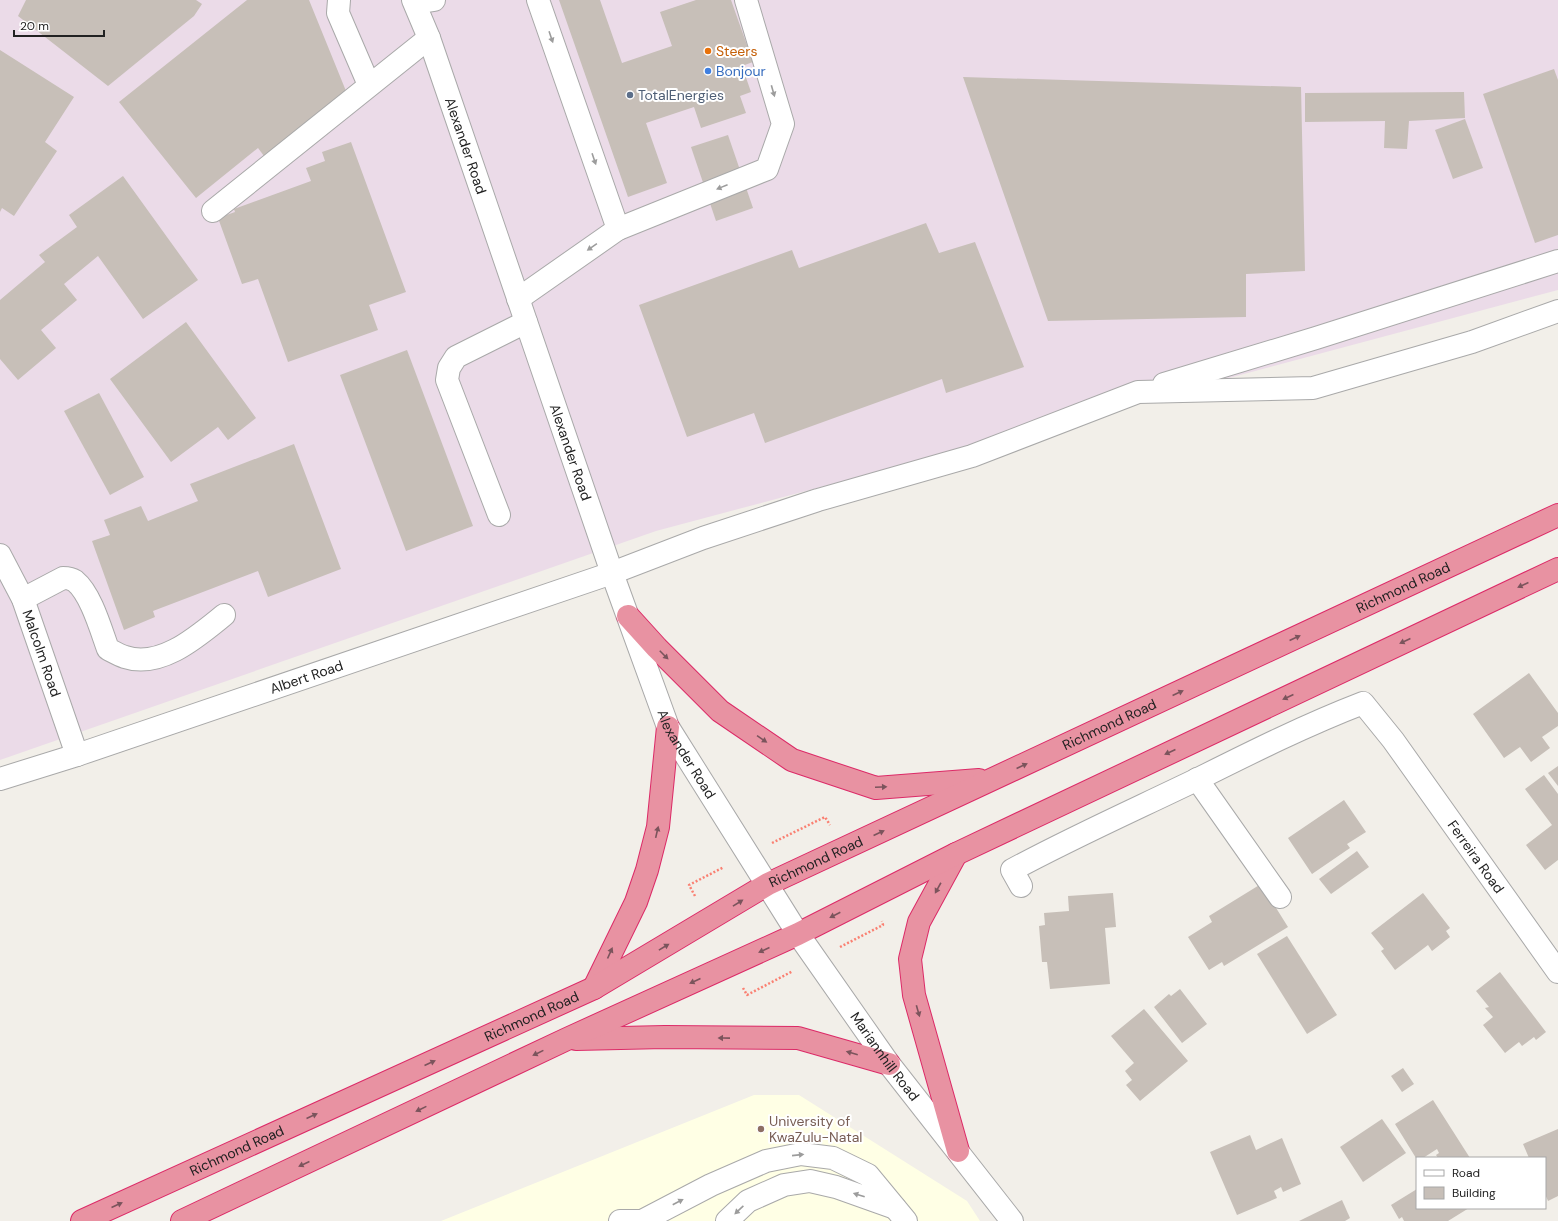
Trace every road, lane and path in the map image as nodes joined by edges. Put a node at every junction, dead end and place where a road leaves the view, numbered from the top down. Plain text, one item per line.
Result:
1 (339, 0) edge
2 (538, 0) edge
3 (746, 0) edge
4 (421, 1) edge
5 (429, 38) junction
6 (369, 86) junction
7 (213, 211) dead end
8 (618, 229) junction
9 (1558, 261) edge
10 (518, 299) junction
11 (1558, 311) edge
12 (526, 322) junction
13 (1138, 392) junction
14 (499, 515) dead end
15 (1558, 515) edge
16 (0, 555) edge
17 (1558, 569) edge
18 (612, 573) junction
19 (23, 599) junction
20 (224, 615) dead end
21 (628, 616) junction
22 (668, 726) junction
23 (78, 755) junction
24 (0, 779) edge
25 (992, 779) junction
26 (1197, 779) junction
27 (956, 854) junction
28 (768, 884) junction
29 (1021, 886) dead end
30 (1280, 898) dead end
31 (798, 934) junction
32 (1558, 972) edge
33 (594, 988) junction
34 (567, 1039) junction
35 (889, 1064) junction
36 (958, 1152) junction
37 (901, 1215) edge
38 (82, 1221) edge
39 (182, 1221) edge
40 (620, 1221) edge
41 (644, 1221) edge
42 (727, 1221) edge
43 (1012, 1221) edge

1 - 6 street
2 -> 8 street
3 -> 8 street
4 - 5 street, Alexander Road
5 - 6 street
5 - 10 street, Alexander Road
6 - 7 street
8 -> 10 street
9 - 13 street, Albert Road
10 - 12 street, Alexander Road
11 - 13 street
12 - 14 street
12 - 18 street, Alexander Road
13 - 18 street, Albert Road
25 -> 15 highway, Richmond Road
16 - 19 street, Malcolm Road
17 -> 27 highway
18 - 21 street, Alexander Road
18 - 23 street, Albert Road
19 - 20 street
19 - 23 street, Malcolm Road
21 - 22 street, Alexander Road
21 -> 25 highway
22 - 28 street, Alexander Road
33 -> 22 highway
23 - 24 street, Albert Road
28 -> 25 highway, Richmond Road
26 - 29 street
26 - 30 street
26 - 32 street, Ferreira Road
27 -> 31 highway
27 -> 36 highway
28 - 31 street, Mariannhill Road
33 -> 28 highway, Richmond Road
31 -> 34 highway
31 - 35 street, Mariannhill Road
38 -> 33 highway, Richmond Road
35 -> 34 highway
34 -> 39 highway
35 - 36 street, Mariannhill Road
36 - 43 street, Mariannhill Road
41 -> 37 street
37 -> 42 street
40 - 41 street

